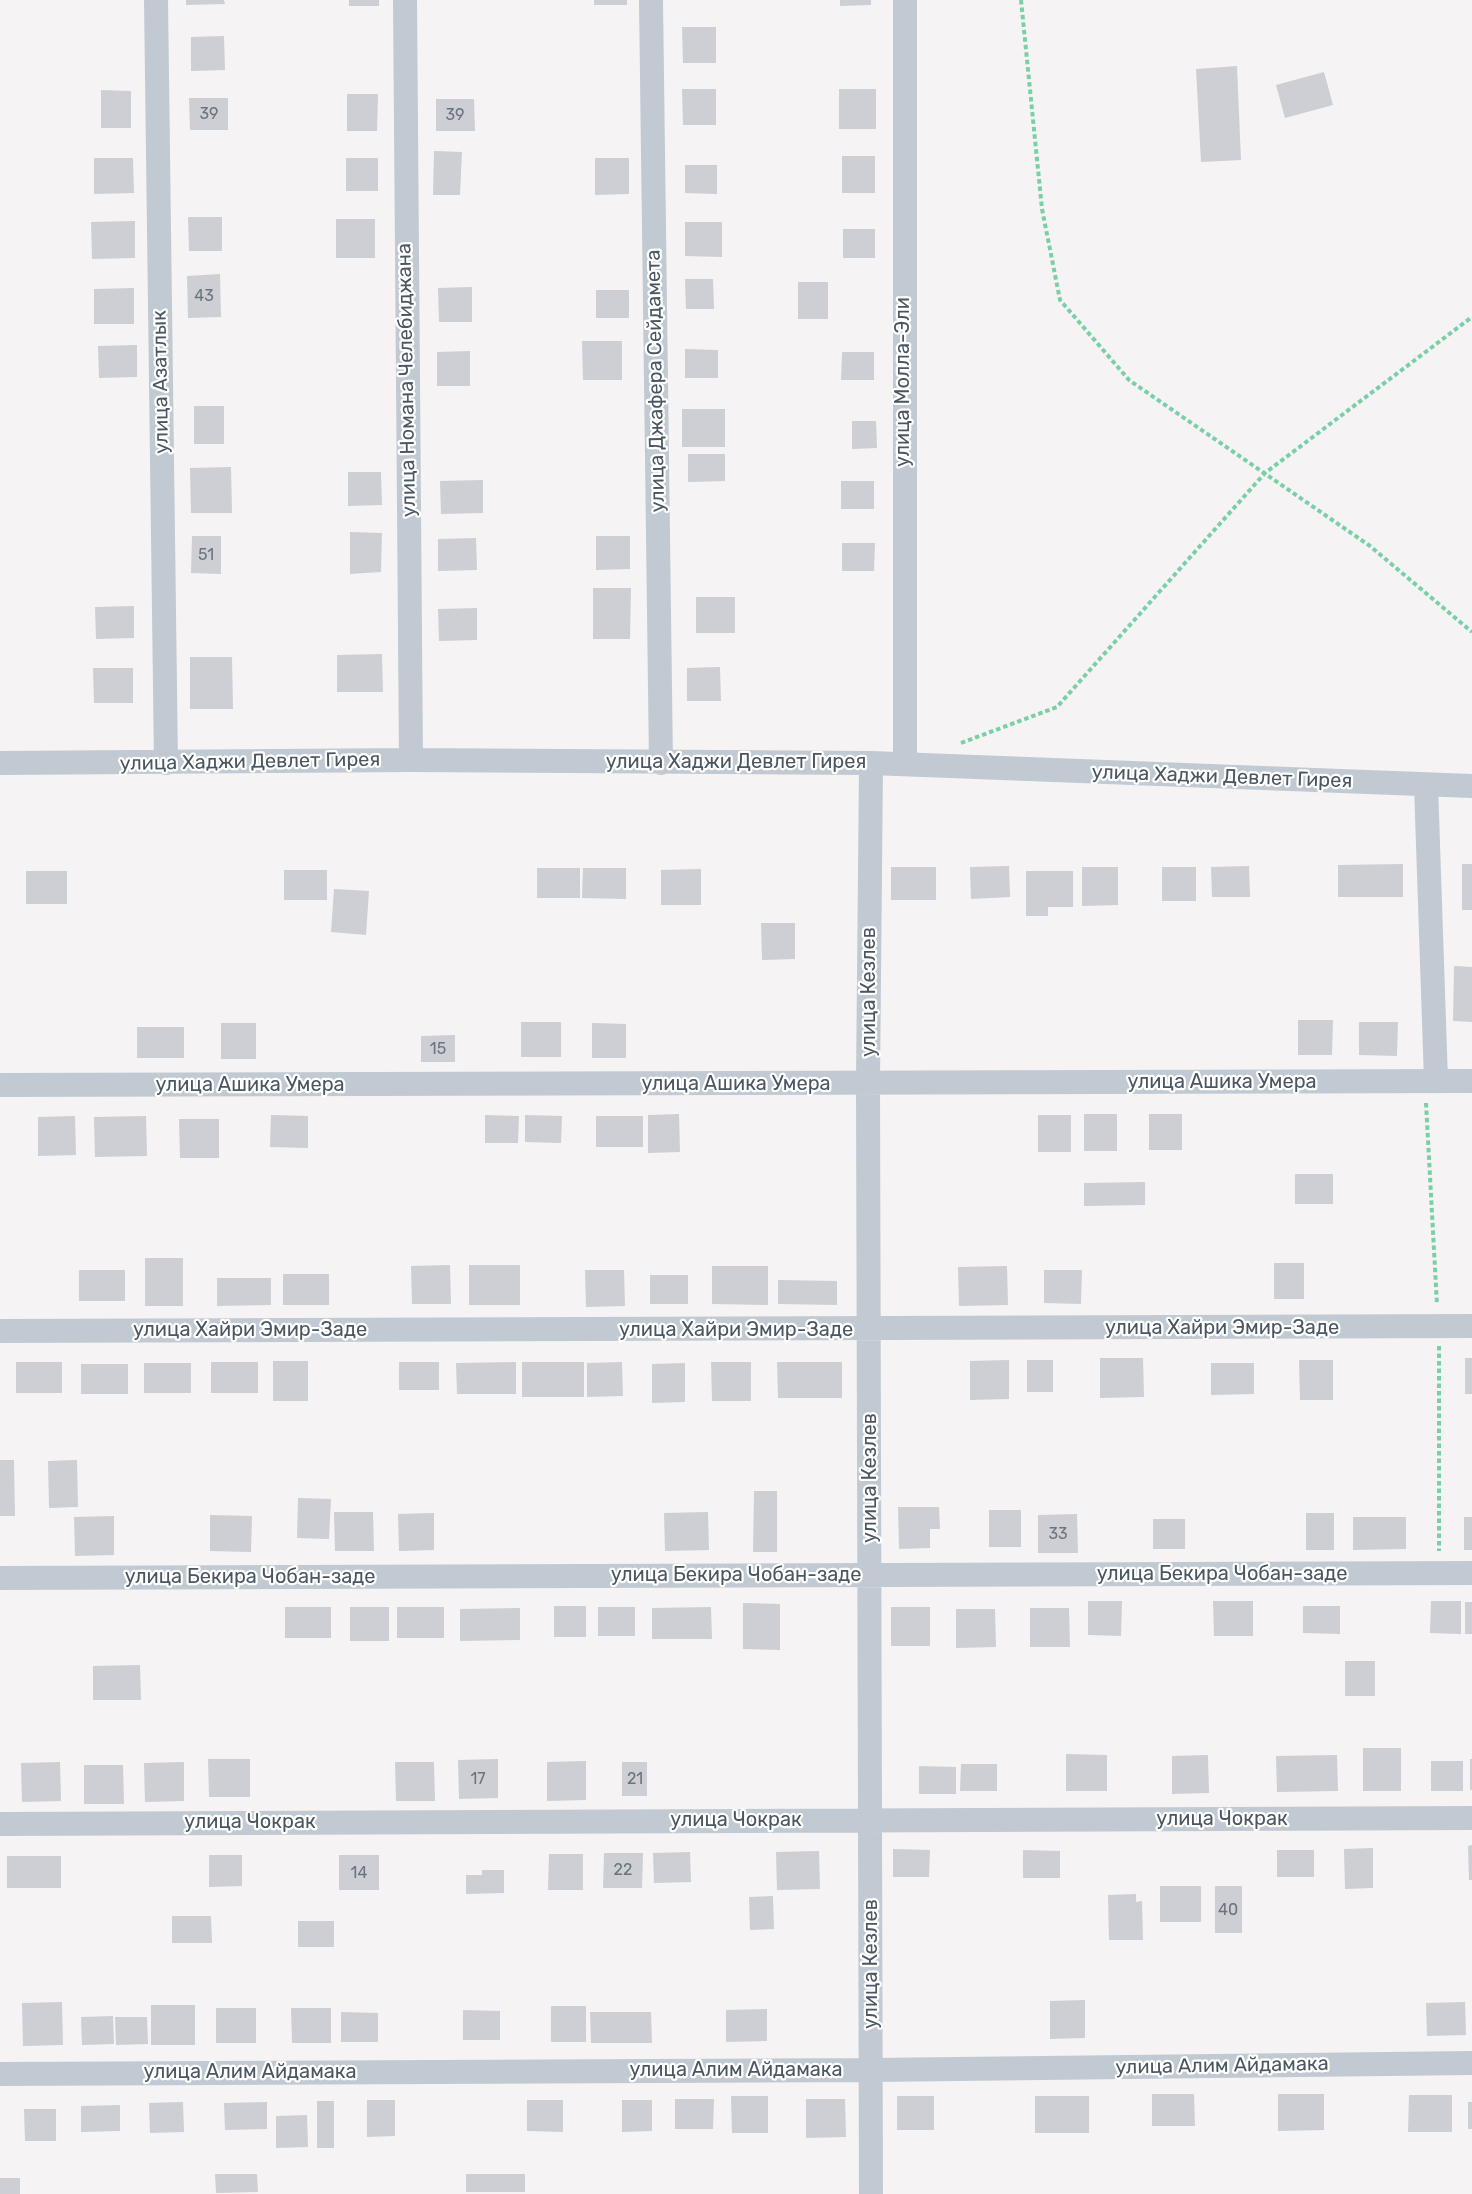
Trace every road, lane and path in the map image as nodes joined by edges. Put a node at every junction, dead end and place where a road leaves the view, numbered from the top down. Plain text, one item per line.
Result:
1 (156, 0) edge
2 (405, 0) edge
3 (651, 0) edge
4 (905, 0) edge
5 (1021, 0) edge
6 (1472, 317) edge
7 (1265, 473) junction
8 (1472, 632) edge
9 (959, 744) dead end
10 (411, 760) junction
11 (0, 763) edge
12 (166, 763) junction
13 (661, 763) junction
14 (871, 763) junction
15 (905, 764) junction
16 (1426, 785) junction
17 (1472, 786) edge
18 (1430, 1081) junction
19 (1472, 1081) edge
20 (868, 1083) junction
21 (0, 1085) edge
22 (1439, 1326) junction
23 (1472, 1326) edge
24 (869, 1330) junction
25 (0, 1331) edge
26 (1439, 1573) junction
27 (1472, 1573) edge
28 (871, 1575) junction
29 (0, 1578) edge
30 (1472, 1818) edge
31 (870, 1819) junction
32 (0, 1824) edge
33 (1472, 2063) edge
34 (871, 2070) junction
35 (0, 2073) edge
36 (871, 2194) edge

1 - 12 street, улица Азатлык
2 - 10 street, улица Номана Челебиджана
3 - 13 street, улица Джафера Сейдамета
4 - 15 street, улица Молла-Эли
5 - 7 path
6 - 7 path
7 - 8 path
7 - 9 path
10 - 12 street, улица Хаджи Девлет Гирея
10 - 13 street, улица Хаджи Девлет Гирея
11 - 12 street, улица Хаджи Девлет Гирея
13 - 14 street, улица Хаджи Девлет Гирея
14 - 15 street, улица Хаджи Девлет Гирея
14 - 20 street, улица Кезлев
15 - 16 street, улица Хаджи Девлет Гирея
16 - 17 street, улица Хаджи Девлет Гирея
16 - 18 street
18 - 19 street, улица Ашика Умера
18 - 20 street, улица Ашика Умера
18 - 22 path
20 - 21 street, улица Ашика Умера
20 - 24 street, улица Кезлев
22 - 23 street, улица Хайри Эмир-Заде
22 - 24 street, улица Хайри Эмир-Заде
22 - 26 path
24 - 25 street, улица Хайри Эмир-Заде
24 - 28 street, улица Кезлев
26 - 27 street, улица Бекира Чобан-заде
26 - 28 street, улица Бекира Чобан-заде
28 - 29 street, улица Бекира Чобан-заде
28 - 31 street, улица Кезлев
30 - 31 street, улица Чокрак
31 - 32 street, улица Чокрак
31 - 34 street, улица Кезлев
33 - 34 street, улица Алим Айдамака
34 - 35 street, улица Алим Айдамака
34 - 36 street, улица Кезлев

